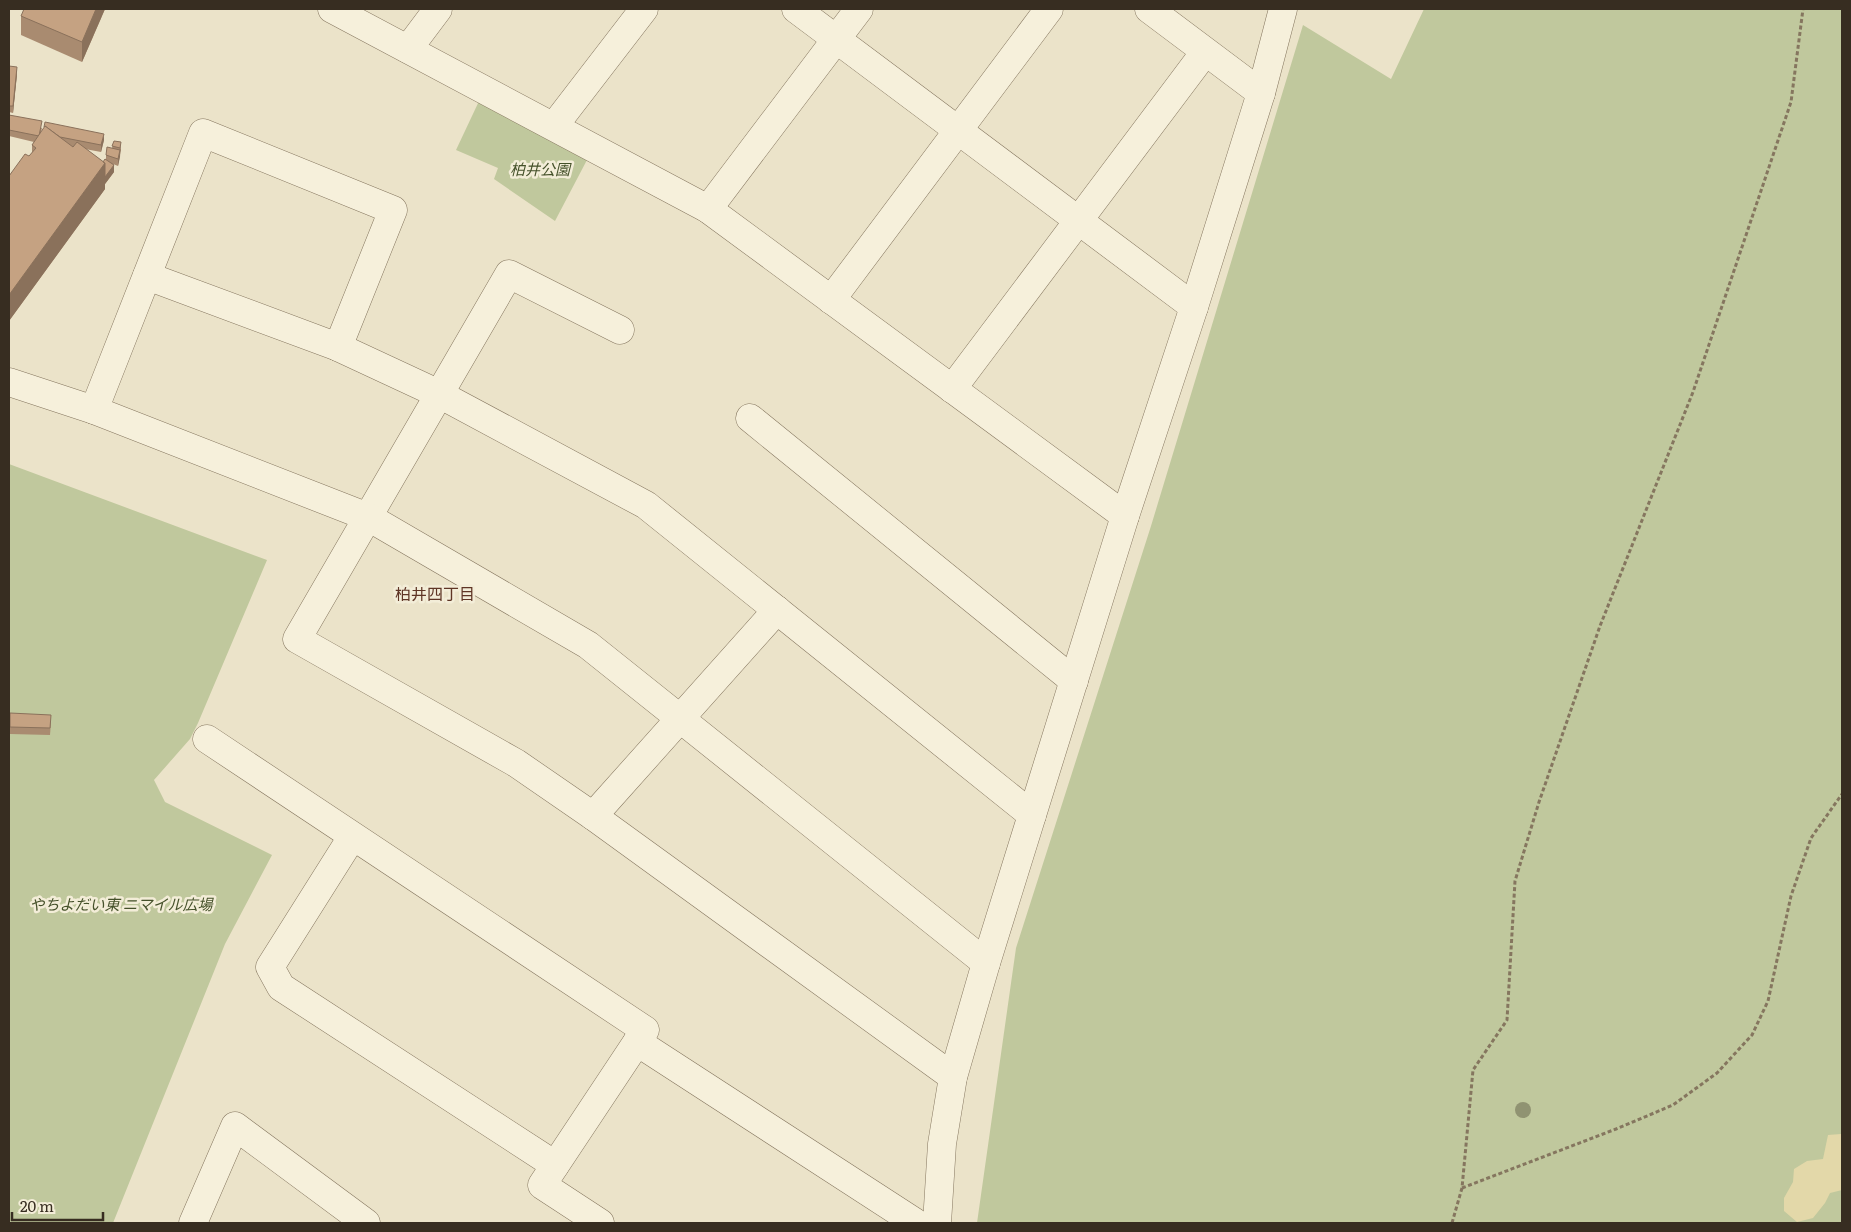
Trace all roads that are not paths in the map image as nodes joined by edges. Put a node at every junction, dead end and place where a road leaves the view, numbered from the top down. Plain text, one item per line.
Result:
1 (332, 9) edge
2 (438, 9) edge
3 (644, 9) edge
4 (796, 9) edge
5 (859, 9) edge
6 (1049, 9) edge
7 (1148, 9) edge
8 (1283, 9) edge
9 (837, 39) junction
10 (408, 49) junction
11 (1205, 52) junction
12 (1260, 94) junction
13 (554, 126) junction
14 (958, 130) junction
15 (708, 209) junction
16 (1079, 220) junction
17 (146, 276) junction
18 (831, 300) junction
19 (1194, 307) junction
20 (620, 330) dead end
21 (338, 347) junction
22 (9, 382) edge
23 (952, 389) junction
24 (439, 394) junction
25 (94, 410) junction
26 (750, 418) dead end
27 (1125, 516) junction
28 (368, 517) junction
29 (777, 610) junction
30 (1074, 681) junction
31 (681, 718) junction
32 (207, 739) dead end
33 (1032, 815) junction
34 (593, 816) junction
35 (352, 837) junction
36 (986, 963) junction
37 (637, 1042) junction
38 (953, 1077) junction
39 (555, 1165) junction
40 (332, 1212) edge
41 (193, 1223) edge
42 (366, 1223) edge
43 (600, 1223) edge
44 (916, 1223) edge
45 (937, 1223) edge

1 - 10 street
2 - 10 street
3 - 13 street
4 - 9 street
5 - 9 street
6 - 14 street
7 - 11 street
8 - 12 street
9 - 14 street
9 - 15 street
10 - 13 street
11 - 12 street
11 - 16 street
12 - 19 street
13 - 15 street
14 - 16 street
14 - 18 street
15 - 18 street
16 - 19 street
16 - 23 street
17 - 21 street
17 - 21 street
17 - 25 street
18 - 23 street
19 - 27 street
20 - 24 street
21 - 24 street
22 - 25 street
23 - 27 street
24 - 28 street
24 - 29 street
25 - 28 street
26 - 30 street
27 - 30 street
28 - 31 street
28 - 34 street
29 - 31 street
29 - 33 street
30 - 33 street
31 - 34 street
31 - 36 street
32 - 35 street
33 - 36 street
34 - 38 street
35 - 37 street
35 - 39 street
36 - 38 street
37 - 39 street
37 - 44 street
38 - 45 street
39 - 43 street
40 - 41 street
40 - 42 street

